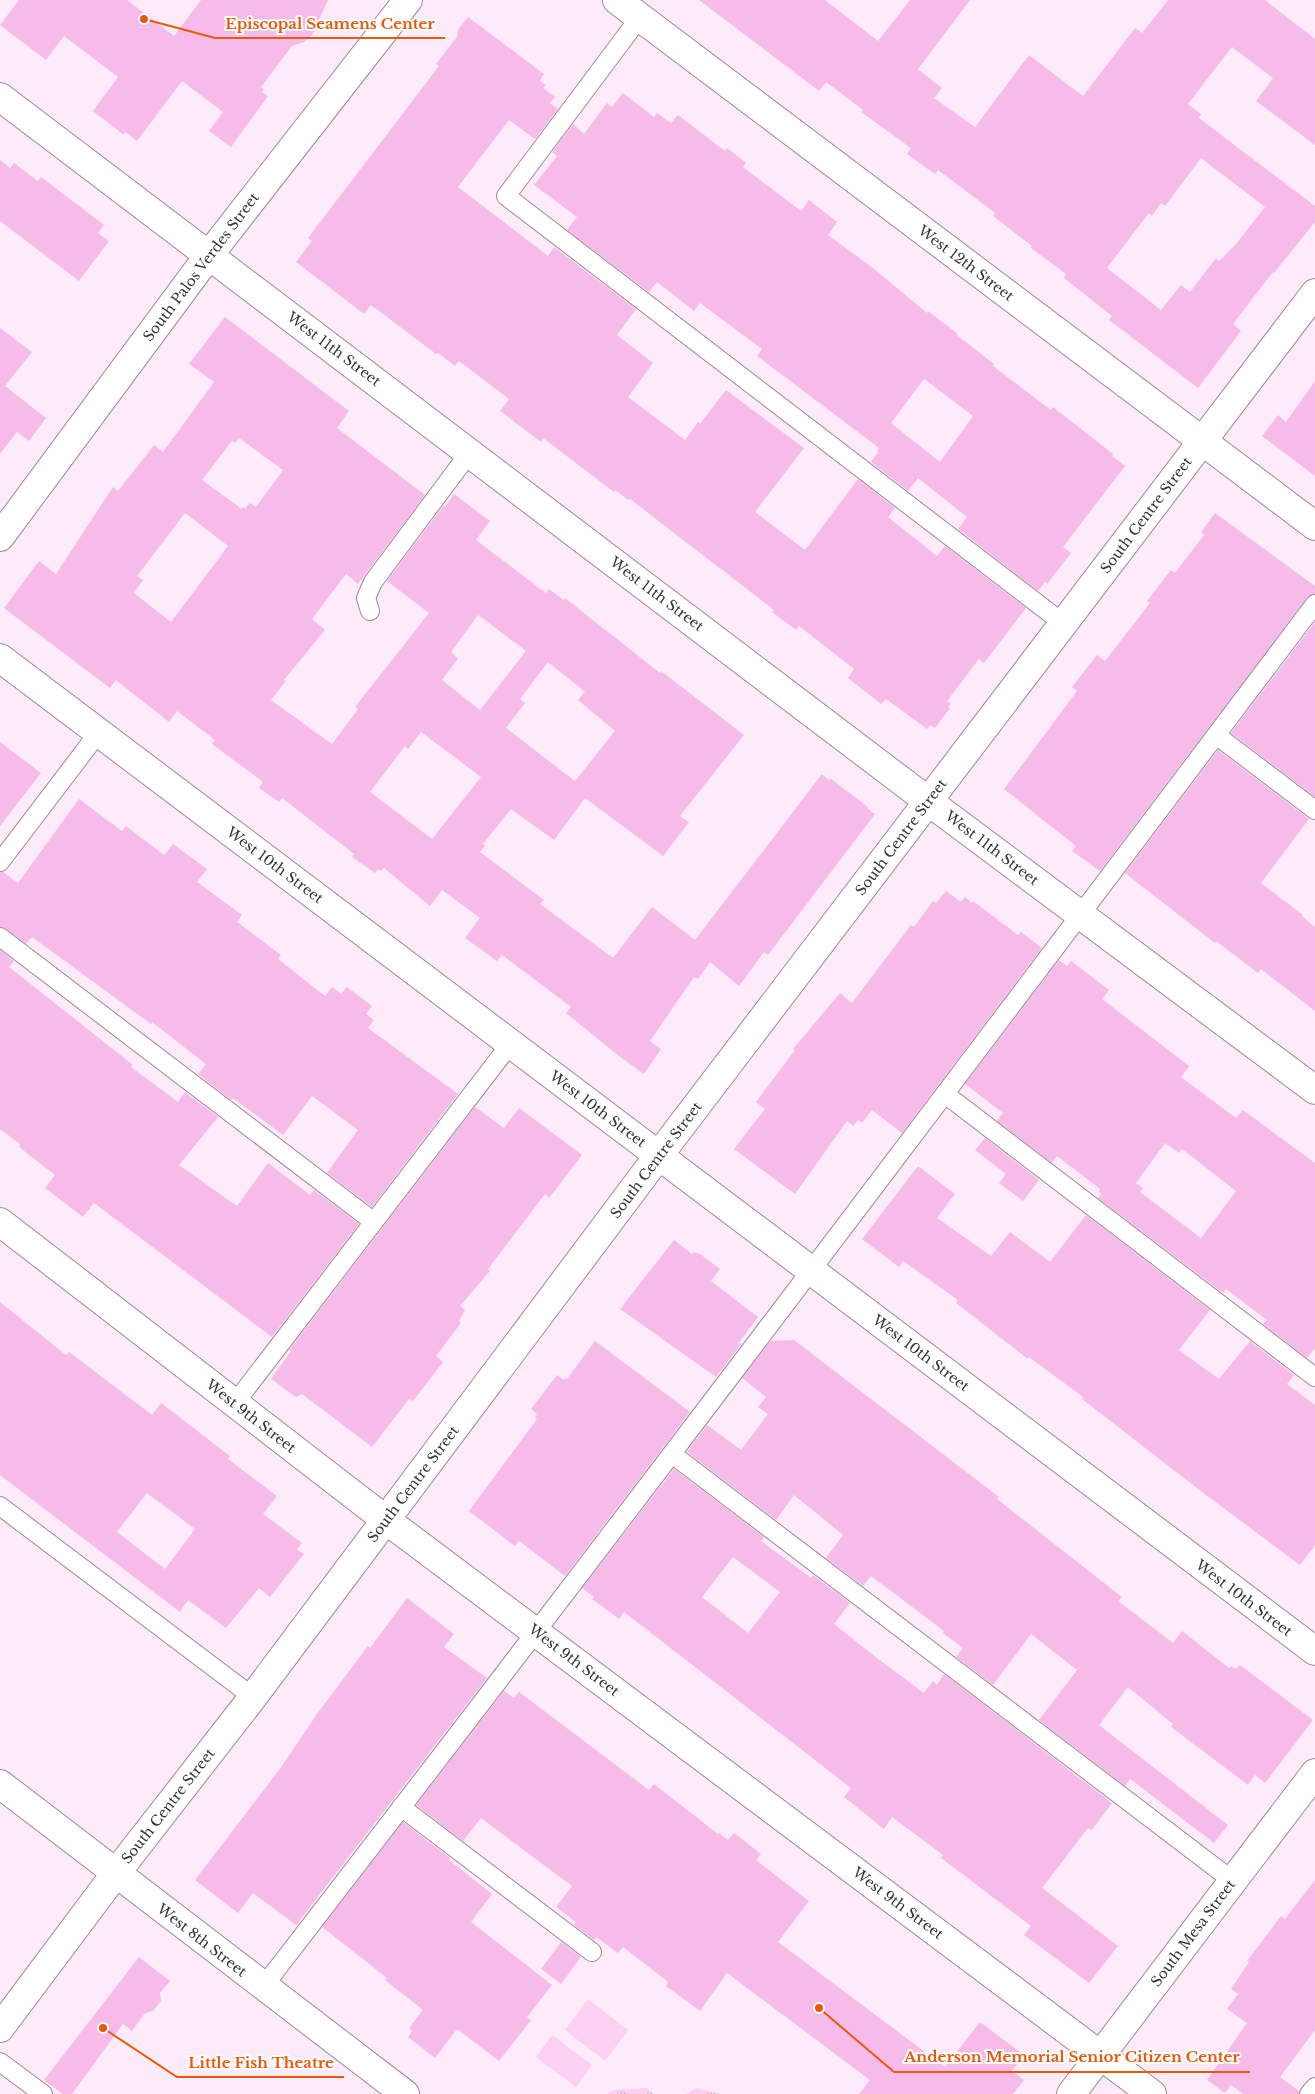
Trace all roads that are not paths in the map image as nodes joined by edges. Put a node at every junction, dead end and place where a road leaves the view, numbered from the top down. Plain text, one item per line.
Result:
1 (408, 0) edge
2 (617, 0) edge
3 (640, 17) junction
4 (0, 97) edge
5 (209, 254) junction
6 (1315, 293) edge
7 (1202, 441) junction
8 (470, 452) junction
9 (1315, 526) edge
10 (0, 537) edge
11 (1315, 604) edge
12 (370, 611) dead end
13 (1064, 624) junction
14 (0, 658) edge
15 (99, 732) junction
16 (1216, 735) junction
17 (928, 801) junction
18 (1315, 810) edge
19 (0, 862) edge
20 (1081, 914) junction
21 (0, 937) edge
22 (512, 1044) junction
23 (1315, 1090) edge
24 (945, 1094) junction
25 (659, 1155) junction
26 (0, 1222) edge
27 (374, 1222) junction
28 (812, 1270) junction
29 (1315, 1377) edge
30 (235, 1403) junction
31 (672, 1454) junction
32 (0, 1506) edge
33 (386, 1520) junction
34 (536, 1632) junction
35 (1315, 1651) edge
36 (253, 1697) junction
37 (1315, 1773) edge
38 (0, 1784) edge
39 (401, 1807) junction
40 (116, 1873) junction
41 (1233, 1881) junction
42 (592, 1952) dead end
43 (262, 1987) junction
44 (0, 2028) edge
45 (1101, 2055) junction
46 (0, 2062) edge
47 (1315, 2087) edge
48 (43, 2094) edge
49 (405, 2094) edge
50 (1072, 2094) edge
51 (1152, 2094) edge
52 (1310, 2094) edge

1 - 5 street, South Palos Verdes Street
2 - 3 street, West 12th Street
3 - 7 street, West 12th Street
3 - 13 lane
4 - 5 street, West 11th Street
5 - 8 street, West 11th Street
5 - 10 street, South Palos Verdes Street
6 - 7 street, South Centre Street
7 - 9 street, West 12th Street
7 - 13 street, South Centre Street
8 - 12 lane
8 - 17 street, West 11th Street
11 - 16 lane
13 - 17 street, South Centre Street
14 - 15 street, West 10th Street
15 - 19 lane
15 - 22 street, West 10th Street
16 - 18 lane
16 - 20 lane
17 - 20 street, West 11th Street
17 - 25 street, South Centre Street
20 - 23 street, West 11th Street
20 - 24 lane
21 - 27 lane
22 - 25 street, West 10th Street
22 - 27 lane
24 - 28 lane
24 - 29 lane
25 - 28 street, West 10th Street
25 - 33 street, South Centre Street
26 - 30 street, West 9th Street
27 - 30 lane
28 - 31 lane
28 - 35 street, West 10th Street
30 - 33 street, West 9th Street
31 - 34 lane
31 - 41 lane
32 - 36 lane
33 - 34 street, West 9th Street
33 - 36 street, South Centre Street
34 - 39 lane
34 - 45 street, West 9th Street
36 - 40 street, South Centre Street
37 - 41 street, South Mesa Street
38 - 40 street, West 8th Street
39 - 42 lane
39 - 43 lane
40 - 43 street, West 8th Street
40 - 44 street, South Centre Street
41 - 45 street, South Mesa Street
43 - 49 street, West 8th Street
45 - 50 street, South Mesa Street
45 - 51 street, West 9th Street
46 - 48 lane
47 - 52 lane

